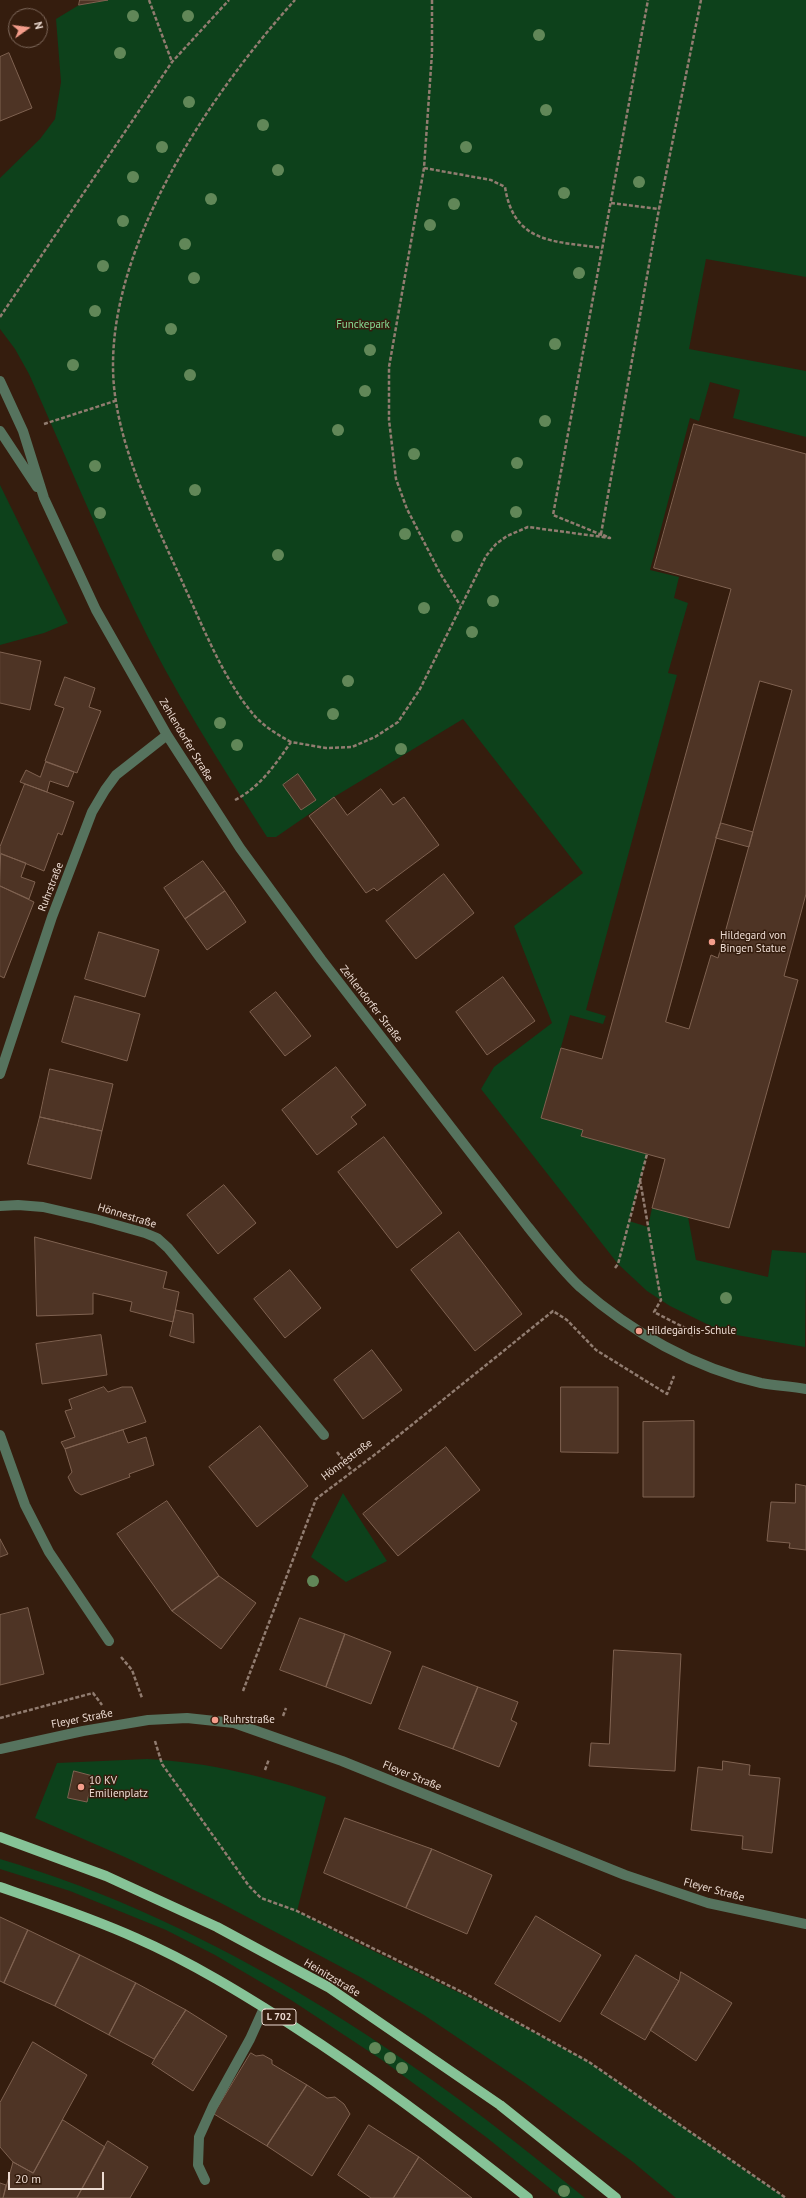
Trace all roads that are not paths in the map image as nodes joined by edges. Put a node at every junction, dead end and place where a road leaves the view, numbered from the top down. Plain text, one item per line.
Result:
1 (0, 381) edge
2 (1, 432) edge
3 (44, 498) junction
4 (167, 735) junction
5 (0, 1074) edge
6 (0, 1206) edge
7 (806, 1389) edge
8 (0, 1435) edge
9 (324, 1435) dead end
10 (109, 1641) road end
11 (0, 1749) edge
12 (0, 1837) edge
13 (0, 1887) edge
14 (806, 1924) edge
15 (264, 2008) junction
16 (204, 2180) dead end
17 (528, 2198) edge
18 (616, 2198) edge

1 - 3 street, Zehlendorfer Straße
2 - 3 street, Zehlendorfer Straße
3 - 4 street, Zehlendorfer Straße
4 - 5 street, Ruhrstraße
4 - 7 street, Zehlendorfer Straße
6 - 9 street, Hönnestraße
8 - 10 street
11 - 14 street, Fleyer Straße
12 - 18 main road, Heinitzstraße
13 - 15 main road, L 702
15 - 16 street
15 - 17 main road, L 702

